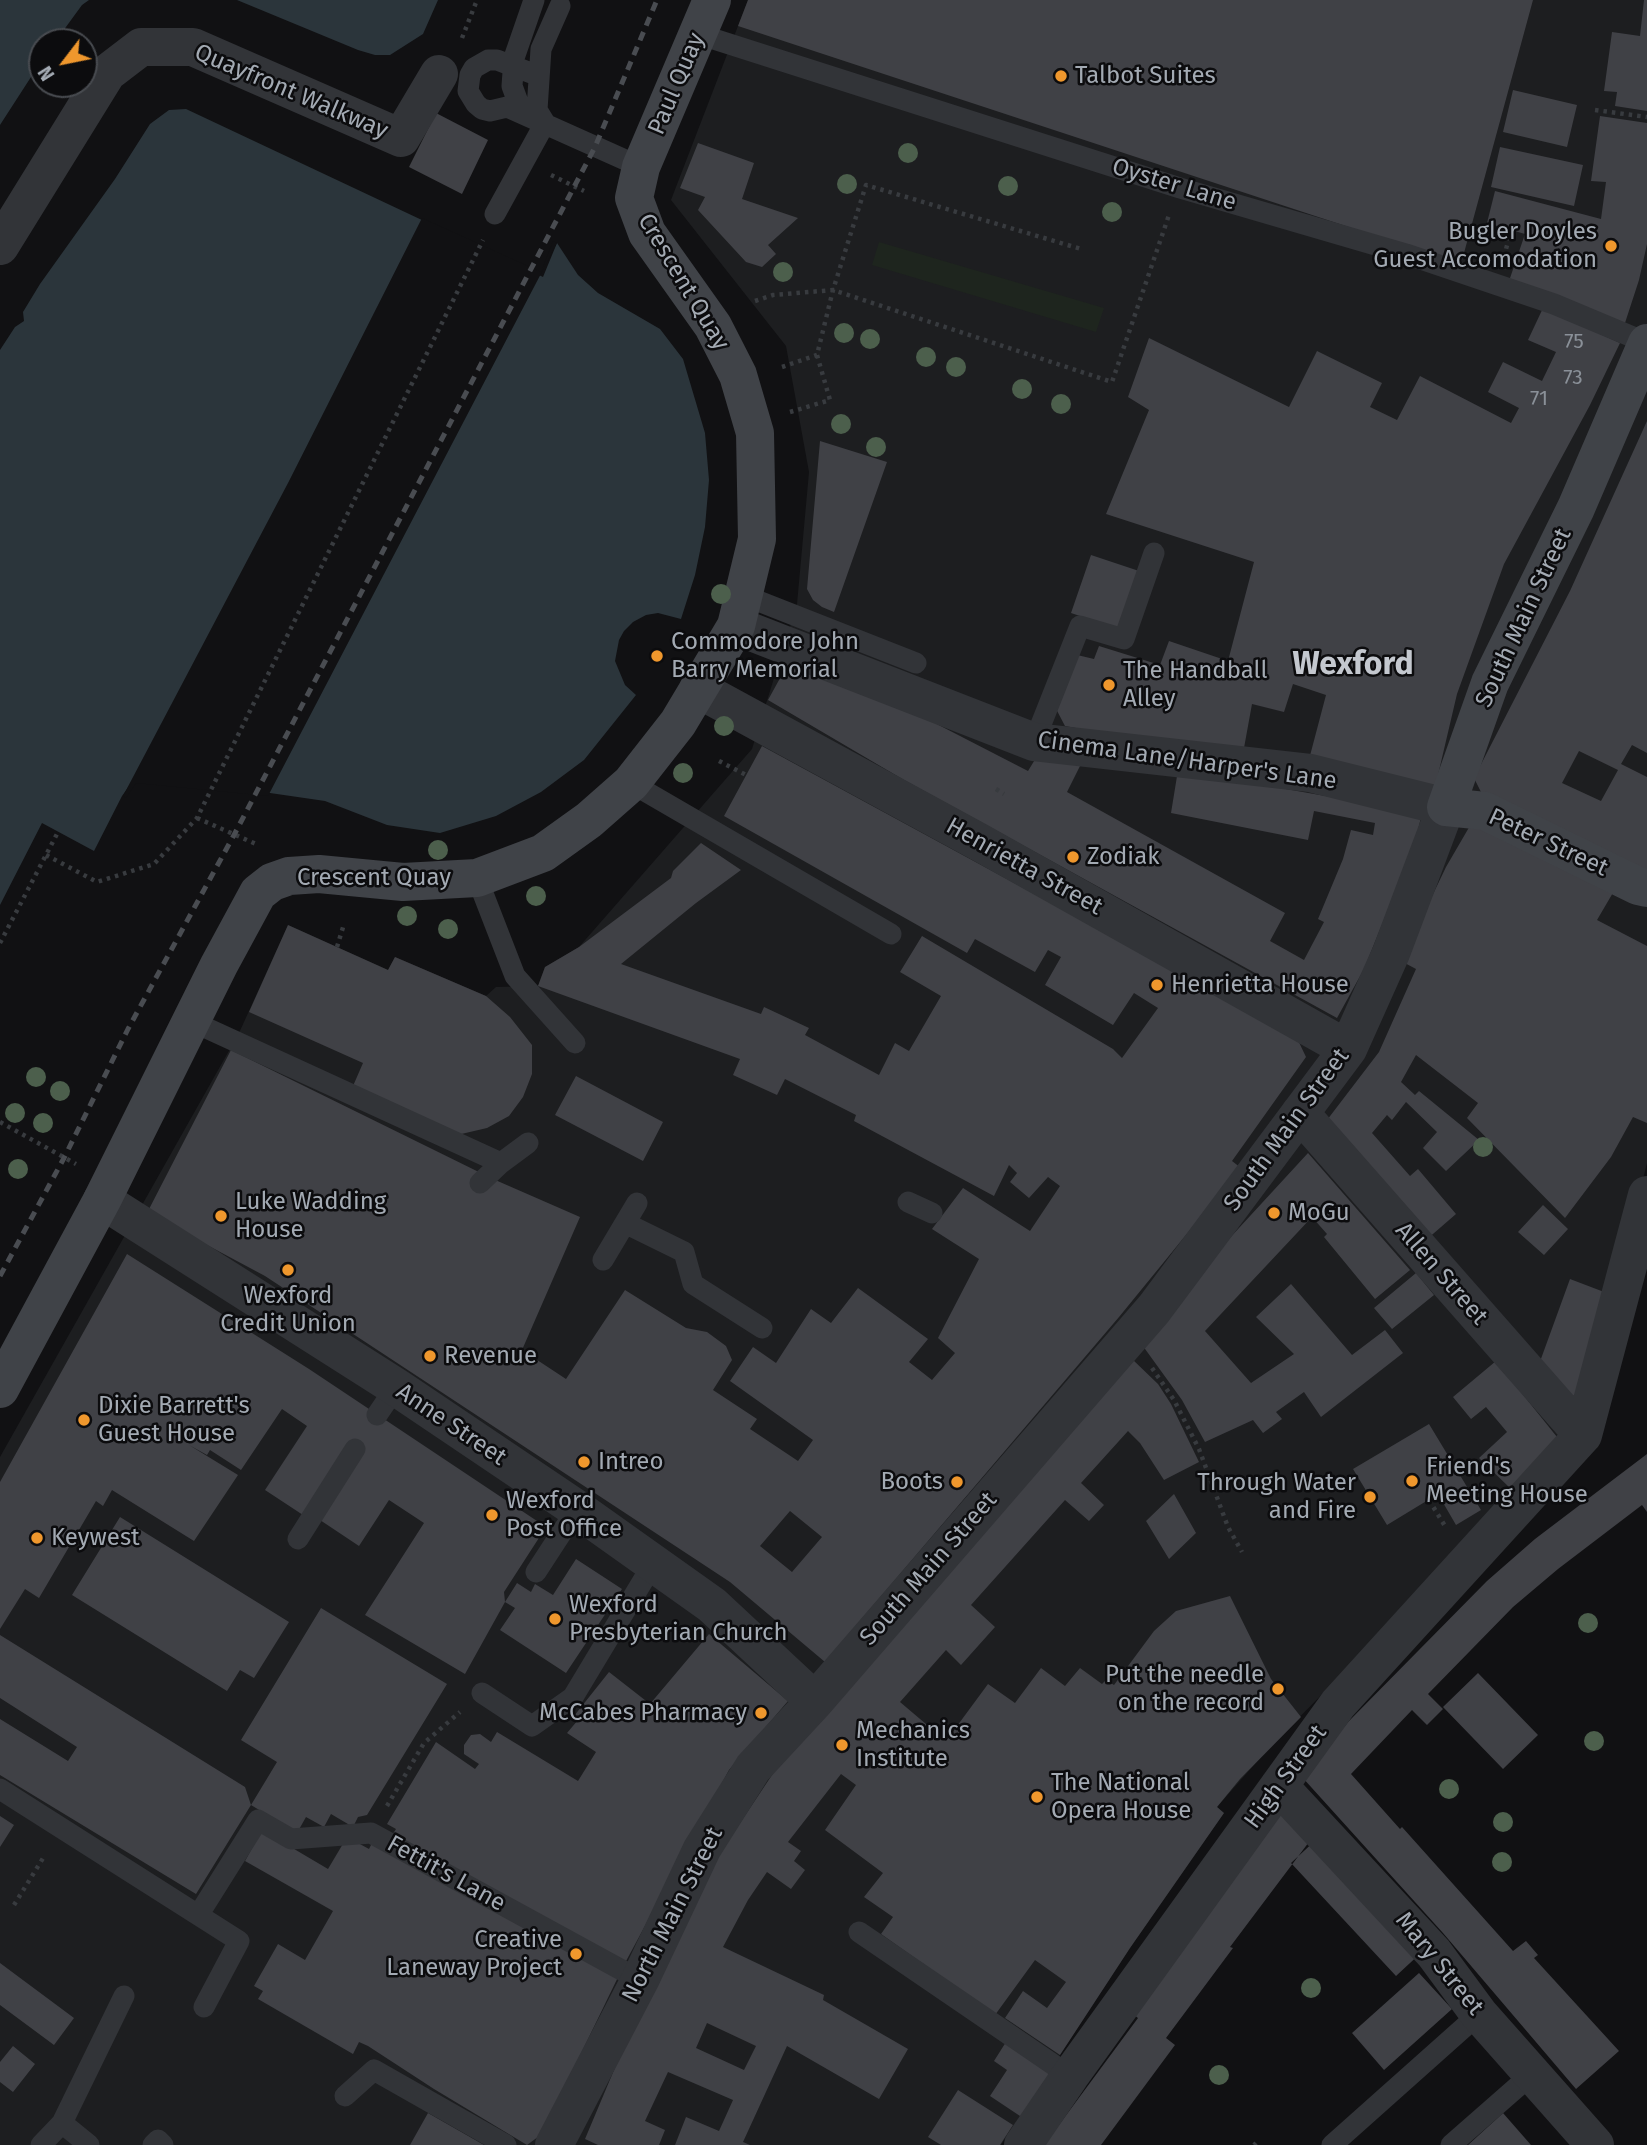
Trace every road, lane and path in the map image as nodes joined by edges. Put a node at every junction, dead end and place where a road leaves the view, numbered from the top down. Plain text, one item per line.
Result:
1 (534, 0) edge
2 (560, 6) dead end
3 (705, 17) edge
4 (513, 65) junction
5 (439, 74) dead end
6 (539, 76) junction
7 (1595, 110) dead end
8 (522, 113) junction
9 (1647, 117) edge
10 (545, 123) junction
11 (641, 167) junction
12 (1180, 188) junction
13 (495, 214) joint
14 (0, 246) edge
15 (1081, 249) dead end
16 (833, 290) junction
17 (755, 301) dead end
18 (817, 355) junction
19 (1645, 358) edge
20 (782, 367) dead end
21 (789, 413) dead end
22 (1154, 553) dead end
23 (739, 611) junction
24 (916, 663) dead end
25 (698, 689) junction
26 (1034, 742) junction
27 (719, 761) dead end
28 (746, 775) dead end
29 (631, 783) junction
30 (996, 789) dead end
31 (1004, 794) dead end
32 (1446, 807) junction
33 (197, 818) junction
34 (58, 832) dead end
35 (257, 845) dead end
36 (46, 855) junction
37 (478, 878) junction
38 (1647, 888) edge
39 (344, 924) dead end
40 (891, 934) dead end
41 (0, 943) edge
42 (337, 947) dead end
43 (191, 1021) junction
44 (575, 1043) dead end
45 (1348, 1049) junction
46 (1300, 1113) junction
47 (0, 1122) edge
48 (528, 1143) dead end
49 (500, 1163) junction
50 (81, 1167) dead end
51 (480, 1183) dead end
52 (1647, 1195) edge
53 (102, 1200) junction
54 (908, 1202) dead end
55 (637, 1203) dead end
56 (932, 1213) dead end
57 (625, 1223) junction
58 (603, 1260) dead end
59 (762, 1328) dead end
60 (1130, 1336) junction
61 (1, 1384) edge
62 (1583, 1435) junction
63 (355, 1449) dead end
64 (577, 1509) junction
65 (298, 1539) dead end
66 (1242, 1552) dead end
67 (653, 1564) junction
68 (536, 1572) dead end
69 (482, 1693) joint
70 (815, 1701) junction
71 (1279, 1786) junction
72 (0, 1789) edge
73 (62, 1829) junction
74 (371, 1833) junction
75 (14, 1905) dead end
76 (204, 1906) dead end
77 (859, 1932) dead end
78 (640, 1980) junction
79 (124, 1996) dead end
80 (204, 2007) dead end
81 (1479, 2014) junction
82 (1532, 2074) junction
83 (1070, 2076) junction
84 (345, 2096) dead end
85 (62, 2123) junction
86 (1594, 2144) edge
87 (41, 2145) edge
88 (89, 2145) edge
89 (153, 2145) edge
90 (163, 2145) edge
91 (506, 2145) edge
92 (554, 2145) edge
93 (1023, 2145) edge
94 (1332, 2145) edge
95 (1451, 2145) edge

1 - 4 lane
2 - 6 lane
3 - 11 main road, Paul Quay
3 - 12 lane, Oyster Lane
4 - 6 lane
4 - 8 lane
4 - 8 lane
5 - 14 street, Quayfront Walkway
6 - 10 lane
7 - 9 path
8 - 10 lane
10 - 11 lane
10 - 13 lane
11 - 23 main road, Crescent Quay
12 - 16 path
12 - 19 lane, Oyster Lane
13 - 33 path
15 - 16 path
16 - 17 path
16 - 18 path
18 - 20 path
18 - 21 path
19 - 32 main road, South Main Street
22 - 26 lane
23 - 24 lane
23 - 25 main road, Crescent Quay
23 - 26 street, Cinema Lane/Harper's Lane
25 - 29 main road, Crescent Quay
25 - 45 street, Henrietta Street
26 - 32 street, Cinema Lane/Harper's Lane
27 - 28 path
29 - 37 main road, Crescent Quay
29 - 40 lane
30 - 31 path
32 - 38 main road, Peter Street
32 - 45 street, South Main Street
33 - 35 path
33 - 36 path
34 - 36 path
36 - 41 path
37 - 43 main road, Crescent Quay
37 - 44 lane
39 - 42 path
43 - 49 lane
43 - 53 main road, Crescent Quay
45 - 46 street, South Main Street
46 - 60 street, South Main Street
46 - 62 street, Allen Street
47 - 50 path
48 - 49 lane
49 - 51 lane
52 - 62 street
53 - 61 main road, Crescent Quay
53 - 64 street, Anne Street
54 - 56 lane
55 - 57 lane
57 - 58 lane
57 - 59 lane
60 - 66 path
60 - 70 street, South Main Street
62 - 71 street, High Street
63 - 65 lane
64 - 67 street, Anne Street
64 - 68 lane
67 - 69 lane
67 - 70 street, Anne Street
69 - 74 path
70 - 78 street, North Main Street
71 - 81 street, Mary Street
71 - 83 street, High Street
72 - 73 lane
73 - 75 path
73 - 80 lane
74 - 76 lane, Fettit's Lane
74 - 78 lane, Fettit's Lane
77 - 83 lane
78 - 92 street, North Main Street
79 - 85 lane
81 - 82 street, Mary Street
81 - 94 lane
82 - 86 street, Mary Street
82 - 95 lane
83 - 93 street, High Street
84 - 91 lane
85 - 87 lane
85 - 88 lane
89 - 90 lane

